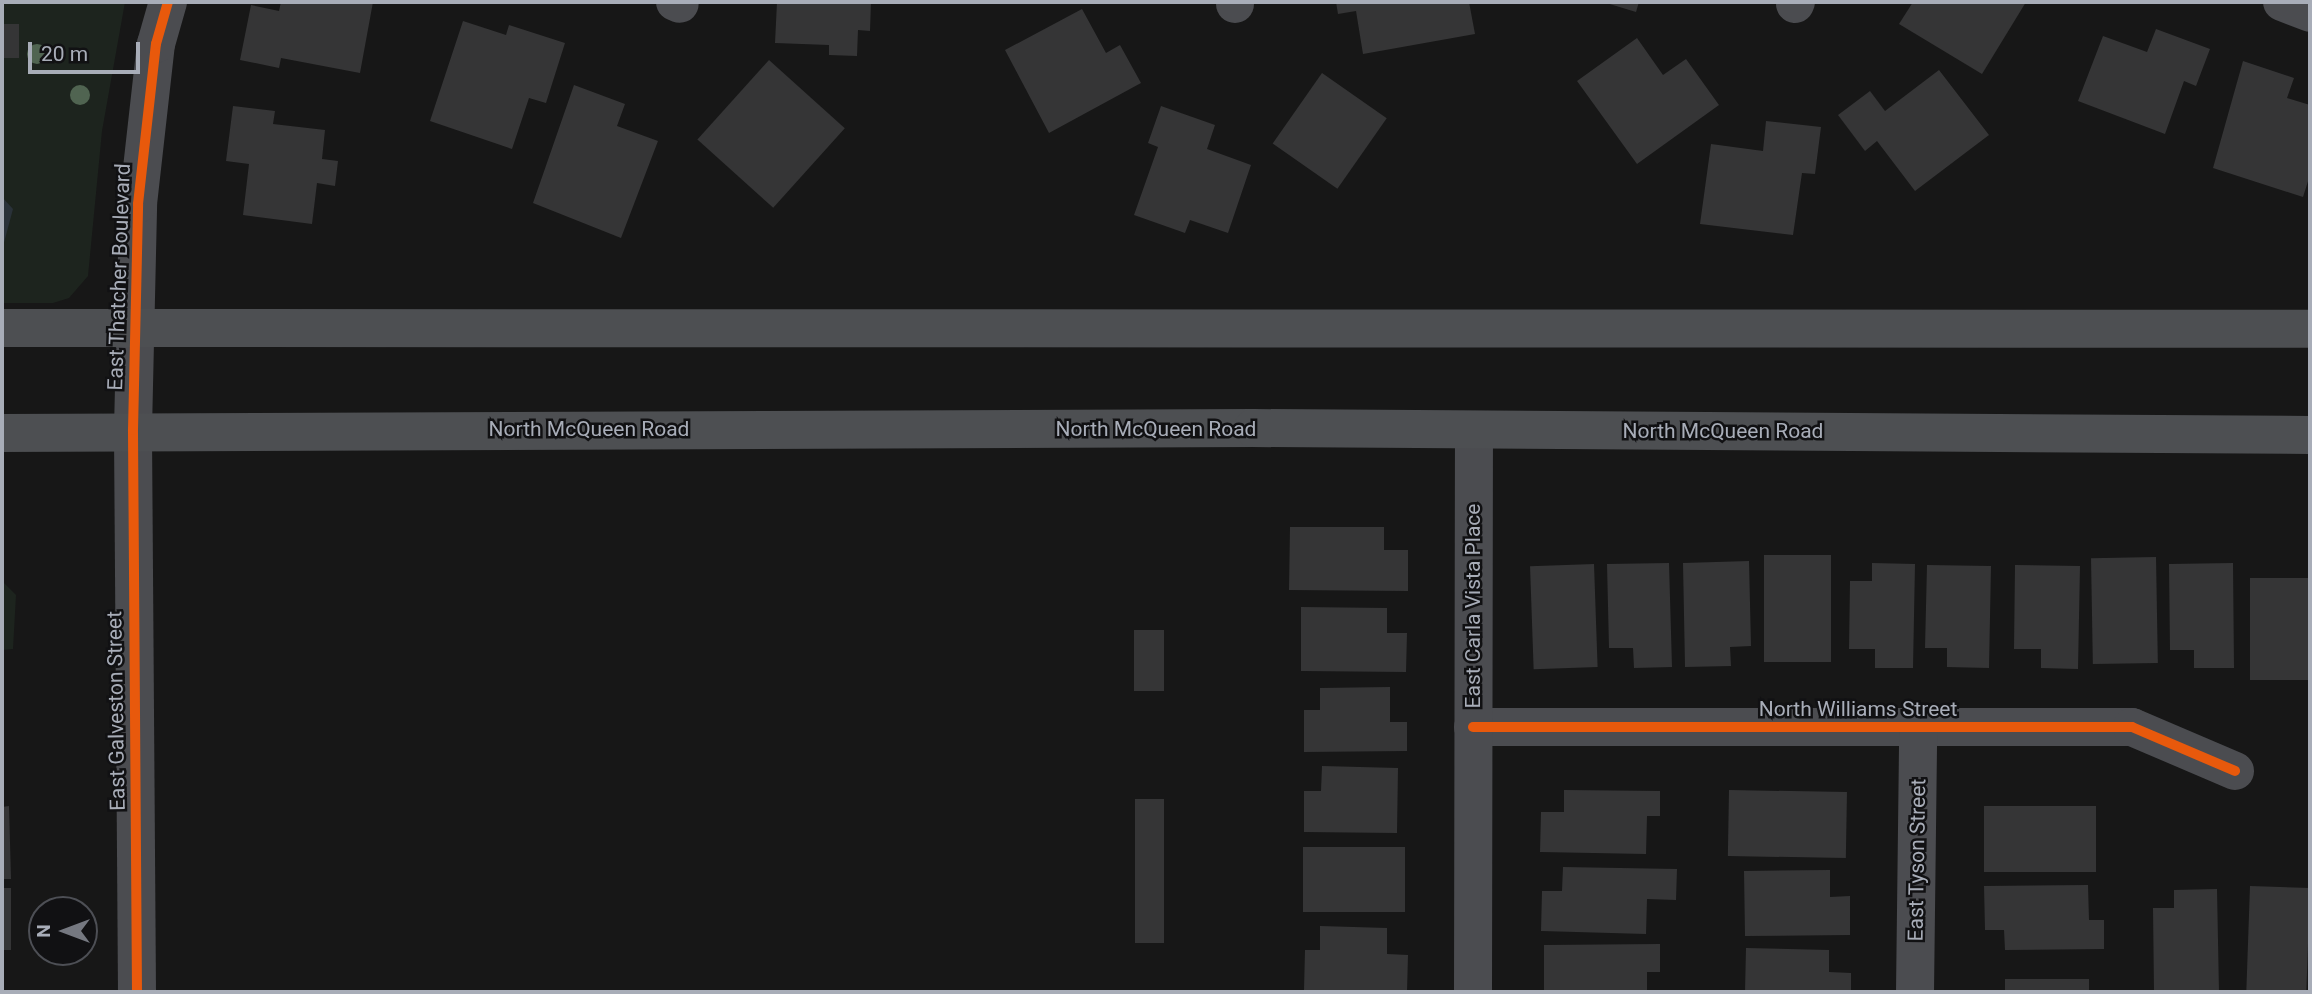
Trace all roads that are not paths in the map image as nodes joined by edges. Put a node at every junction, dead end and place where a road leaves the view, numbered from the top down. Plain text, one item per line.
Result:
1 (167, 2) edge
2 (2282, 2) edge
3 (2310, 13) edge
4 (135, 327) junction
5 (2, 328) edge
6 (2310, 329) edge
7 (133, 430) junction
8 (1474, 430) junction
9 (2, 433) edge
10 (2310, 435) edge
11 (1473, 727) junction
12 (1918, 728) junction
13 (2235, 771) dead end
14 (137, 992) edge
15 (1473, 992) edge
16 (1915, 992) edge

1 - 4 street, East Thatcher Boulevard
2 - 3 street
4 - 5 main road
4 - 6 main road
4 - 7 street, East Thatcher Boulevard
7 - 8 main road, North McQueen Road
7 - 9 main road, North McQueen Road
7 - 14 street, East Galveston Street
8 - 10 main road, North McQueen Road
8 - 11 street, East Carla Vista Place
11 - 12 street, North Williams Street
11 - 15 street, East Carla Vista Place
12 - 13 street, North Williams Street
12 - 16 street, East Tyson Street

